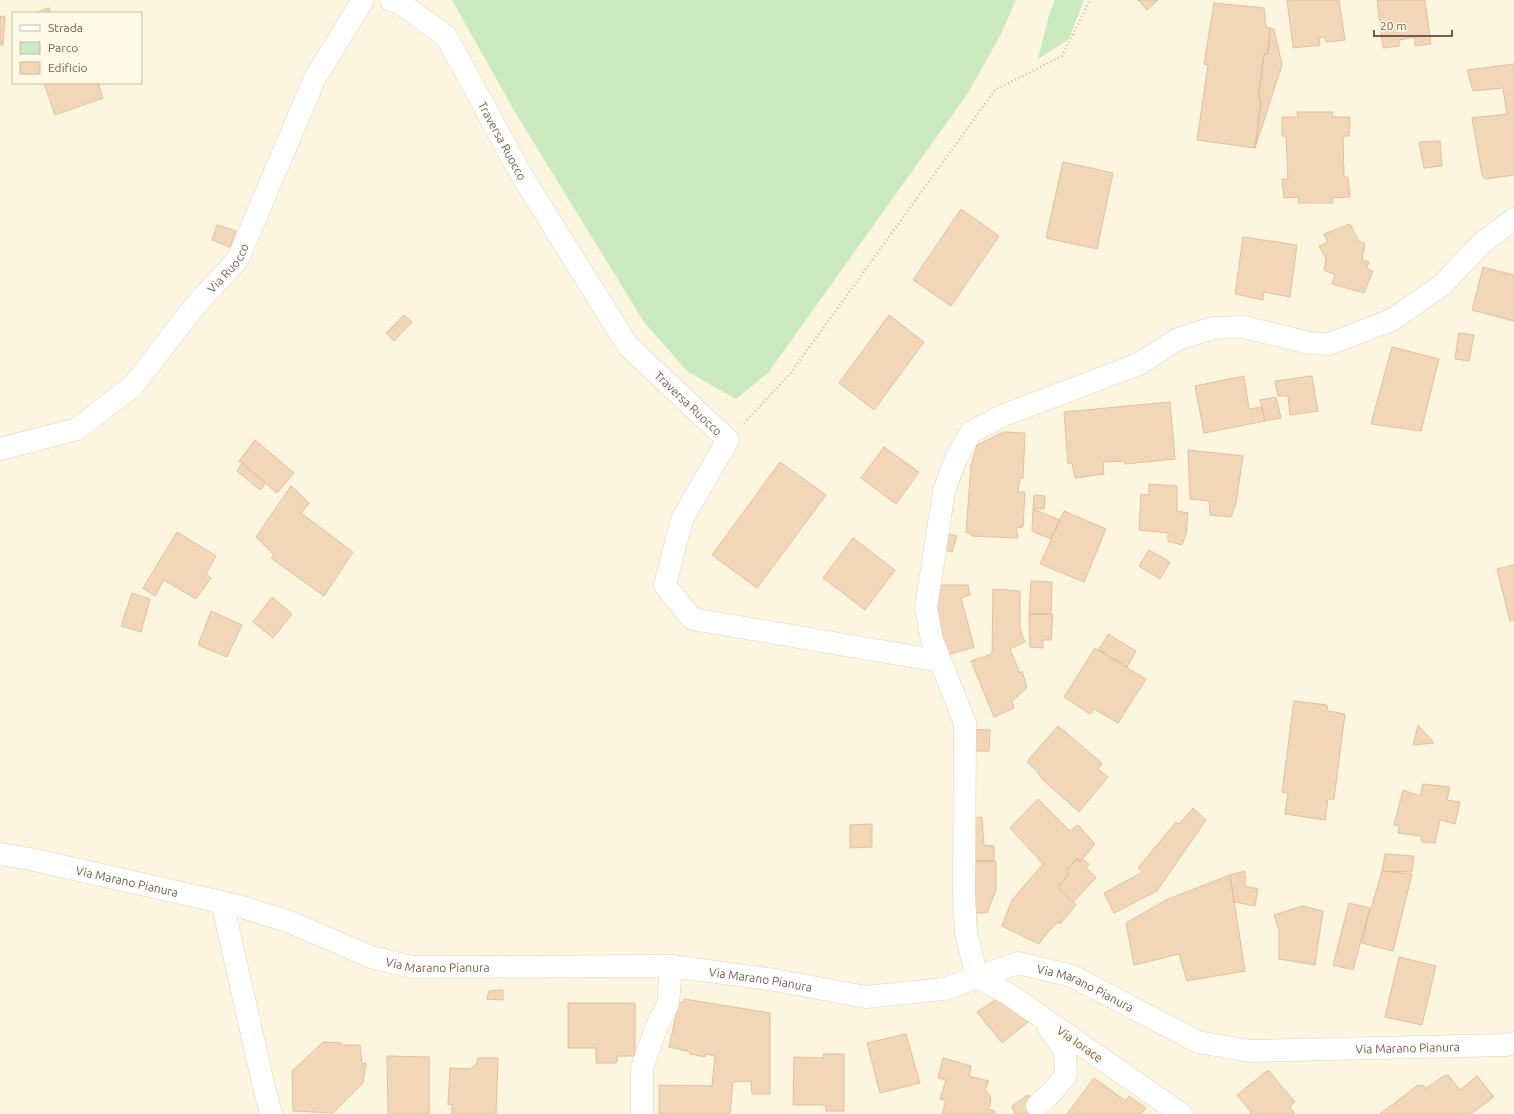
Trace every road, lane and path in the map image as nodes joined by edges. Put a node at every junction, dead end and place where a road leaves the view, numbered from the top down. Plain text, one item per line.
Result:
1 (363, 0) edge
2 (390, 0) edge
3 (1090, 0) edge
4 (1514, 219) edge
5 (728, 440) junction
6 (0, 449) edge
7 (940, 661) junction
8 (0, 854) edge
9 (222, 902) junction
10 (671, 966) junction
11 (977, 977) junction
12 (1041, 1017) junction
13 (1514, 1043) edge
14 (1037, 1106) dead end
15 (271, 1114) edge
16 (642, 1114) edge
17 (1181, 1114) edge

1 - 6 street, Via Ruocco
2 - 5 street, Traversa Ruocco
3 - 5 path
4 - 7 street
5 - 7 street, Traversa Ruocco
7 - 11 street
8 - 9 street, Via Marano Pianura
9 - 10 street, Via Marano Pianura
9 - 15 street
10 - 11 street, Via Marano Pianura
10 - 16 street
11 - 12 street, Via Iorace
11 - 13 street, Via Marano Pianura
12 - 14 street
12 - 17 street, Via Iorace

